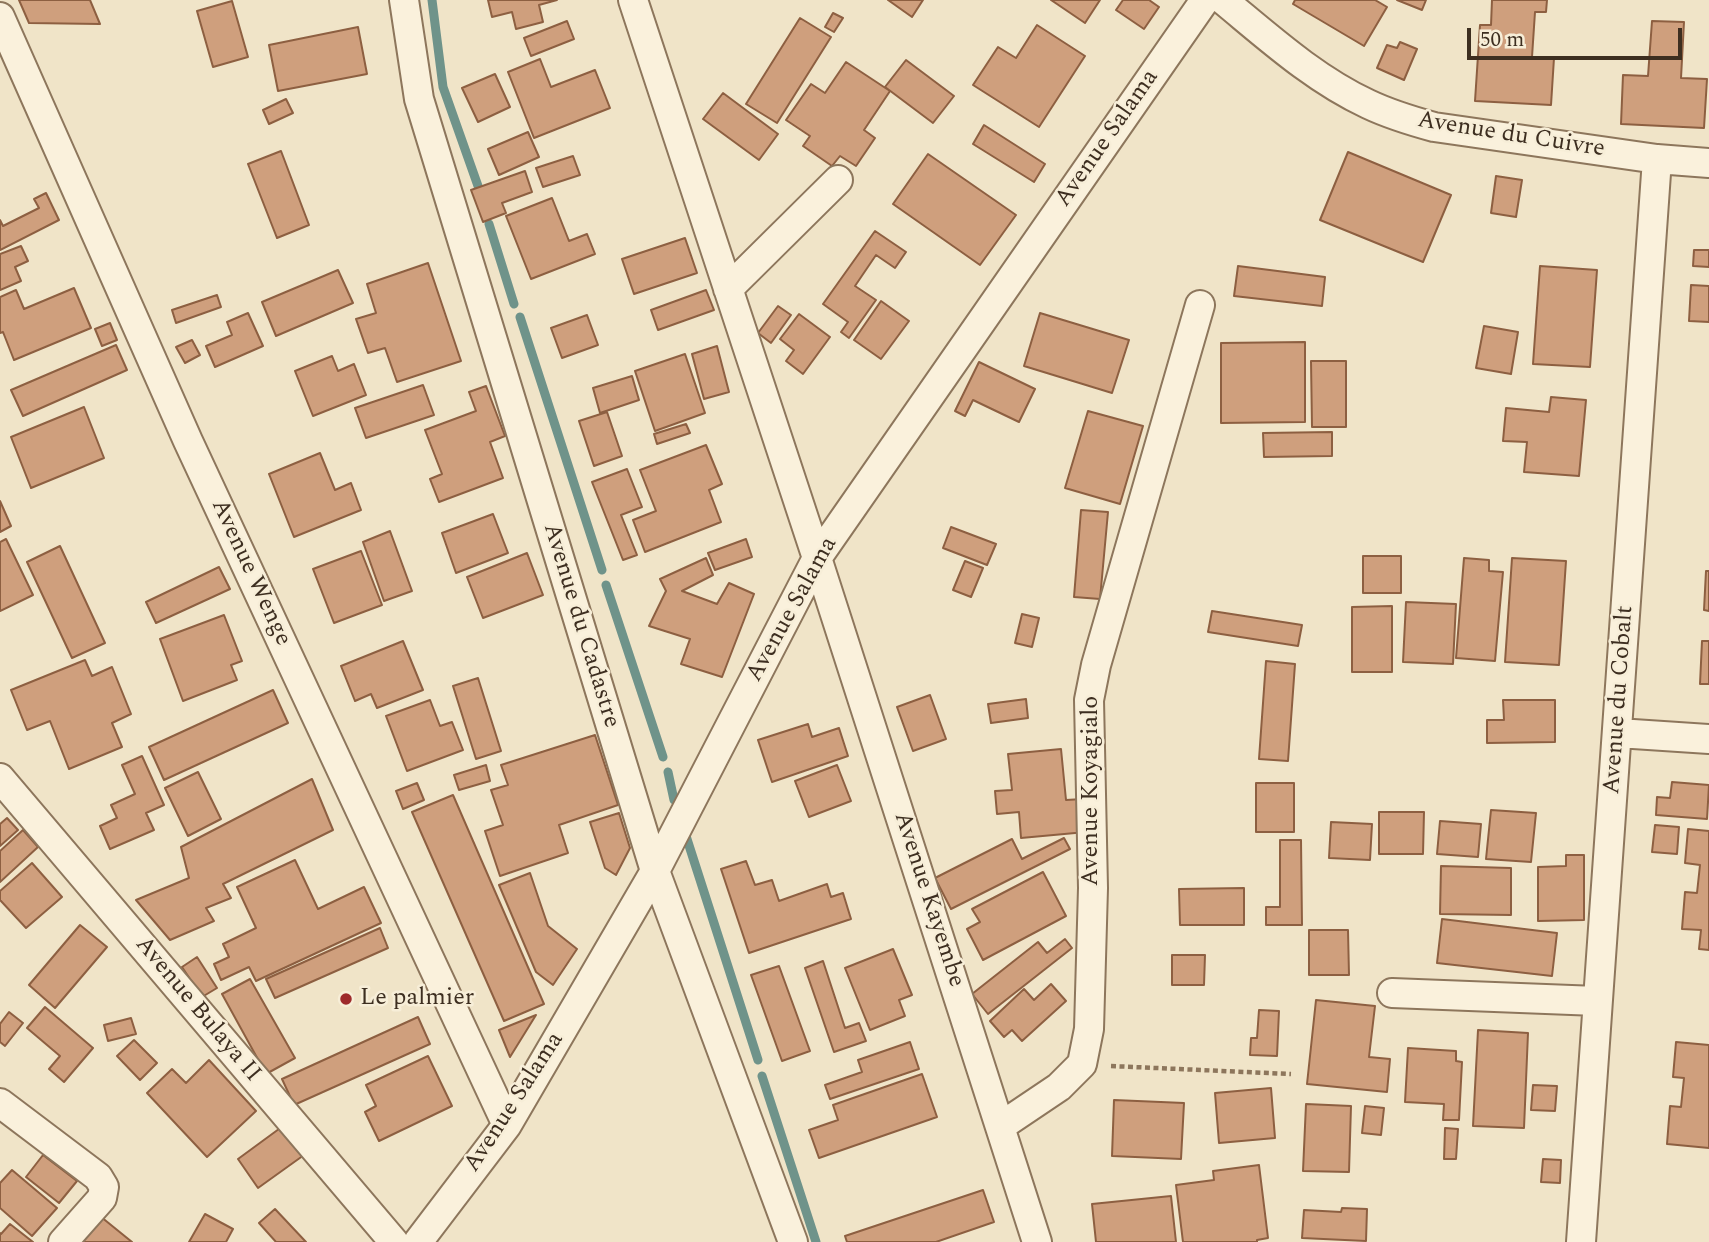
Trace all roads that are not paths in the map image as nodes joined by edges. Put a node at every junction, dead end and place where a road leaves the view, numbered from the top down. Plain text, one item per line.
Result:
1 (404, 0) edge
2 (633, 0) edge
3 (1205, 0) edge
4 (1223, 0) edge
5 (0, 18) edge
6 (1657, 159) junction
7 (1709, 163) edge
8 (838, 180) dead end
9 (728, 289) junction
10 (1200, 305) dead end
11 (817, 558) junction
12 (1618, 733) junction
13 (1709, 739) edge
14 (0, 779) edge
15 (655, 871) junction
16 (1392, 993) dead end
17 (1597, 1001) junction
18 (0, 1103) edge
19 (507, 1125) junction
20 (1001, 1126) junction
21 (63, 1242) edge
22 (394, 1242) edge
23 (418, 1242) edge
24 (793, 1242) edge
25 (1037, 1242) edge
26 (1581, 1242) edge

1 - 15 street, Avenue du Cadastre
2 - 9 street, Avenue Kayembe
3 - 11 street, Avenue Salama
4 - 6 street, Avenue du Cuivre
5 - 19 street, Avenue Wenge
6 - 7 street, Avenue du Cuivre
6 - 12 street, Avenue du Cobalt
8 - 9 street
9 - 11 street, Avenue Kayembe
10 - 20 street, Avenue Koyagialo
11 - 15 street, Avenue Salama
11 - 20 street, Avenue Kayembe
12 - 13 street
12 - 17 street, Avenue du Cobalt
14 - 22 street, Avenue Bulaya II
15 - 19 street, Avenue Salama
15 - 24 street, Avenue du Cadastre
16 - 17 street
17 - 26 street, Avenue du Cobalt
18 - 21 street
19 - 23 street, Avenue Salama
20 - 25 street, Avenue Kayembe

